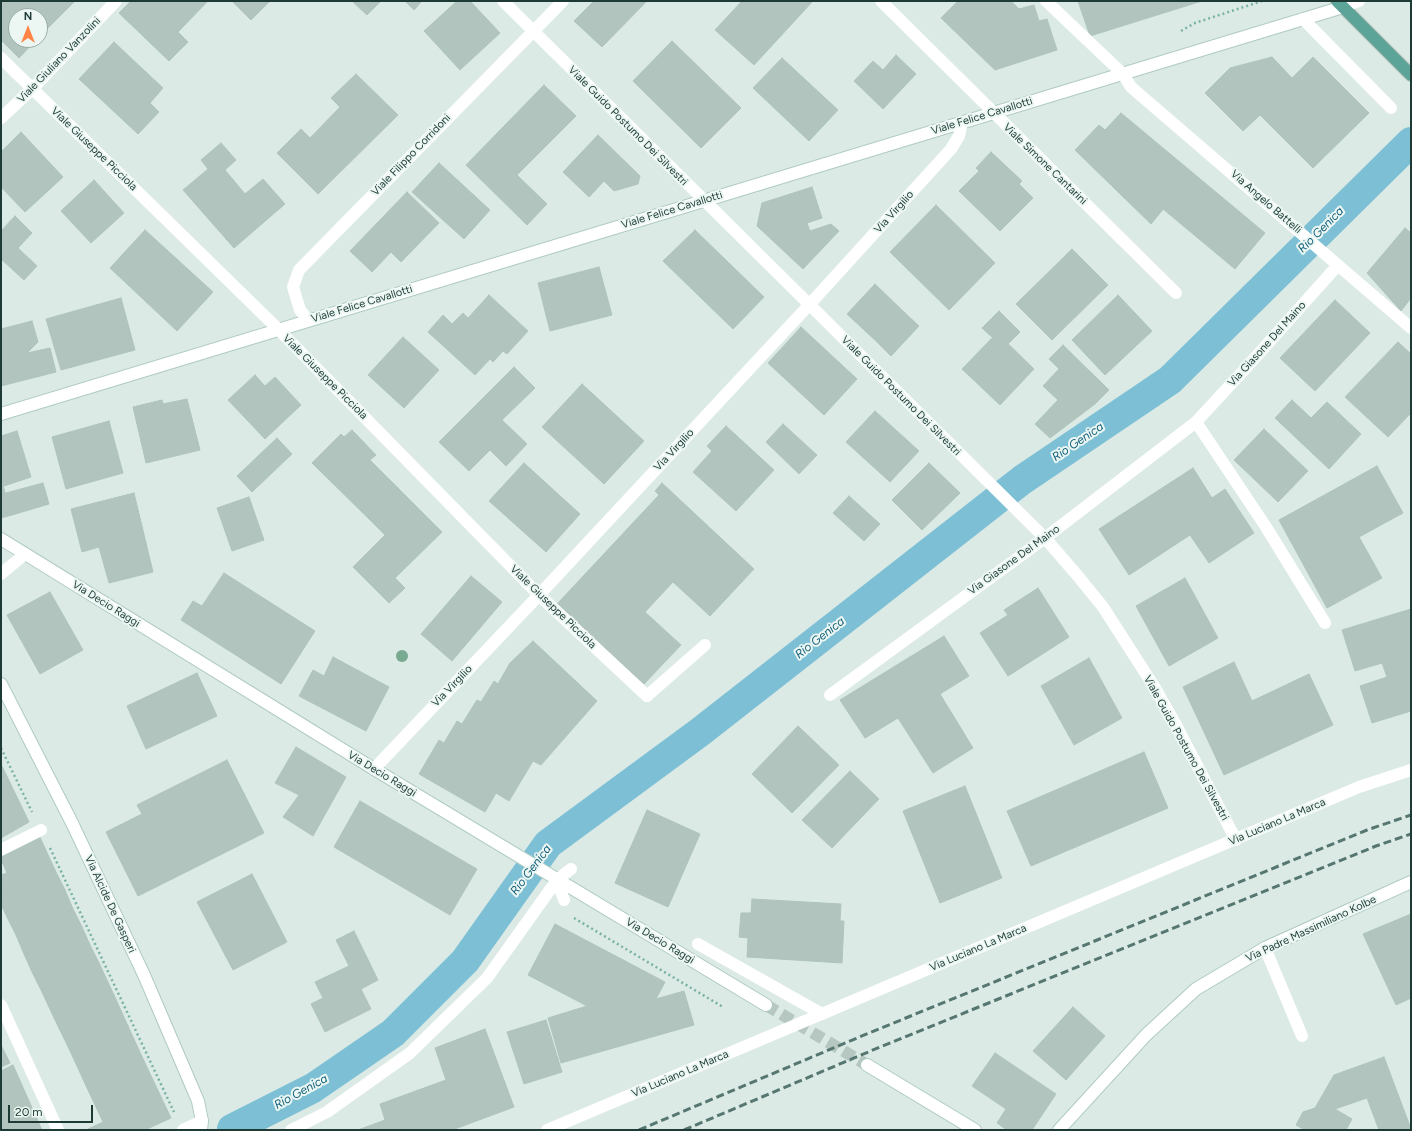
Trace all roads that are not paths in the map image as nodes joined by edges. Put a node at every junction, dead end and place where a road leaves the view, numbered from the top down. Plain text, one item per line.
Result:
1 (116, 1) edge
2 (503, 1) edge
3 (563, 1) edge
4 (880, 1) edge
5 (1046, 1) edge
6 (1359, 1) edge
7 (1340, 4) edge
8 (1303, 19) junction
9 (534, 31) junction
10 (1, 58) edge
11 (1123, 74) junction
12 (1411, 75) edge
13 (32, 89) junction
14 (1392, 108) dead end
15 (993, 113) junction
16 (1, 118) edge
17 (962, 122) junction
18 (704, 201) junction
19 (1338, 264) junction
20 (1176, 293) dead end
21 (809, 305) junction
22 (308, 320) junction
23 (1411, 328) edge
24 (278, 329) junction
25 (1, 414) edge
26 (1196, 422) junction
27 (1045, 538) junction
28 (1, 539) edge
29 (25, 554) junction
30 (1, 574) edge
31 (539, 595) junction
32 (1325, 623) dead end
33 (705, 644) dead end
34 (1, 684) edge
35 (830, 694) dead end
36 (374, 769) junction
37 (1411, 770) edge
38 (41, 830) road end
39 (1236, 840) junction
40 (1, 850) edge
41 (571, 869) dead end
42 (552, 877) junction
43 (1411, 882) edge
44 (564, 900) dead end
45 (698, 944) dead end
46 (1265, 948) junction
47 (1, 1005) edge
48 (766, 1005) tunnel mouth
49 (822, 1014) junction
50 (1302, 1036) dead end
51 (867, 1065) tunnel mouth
52 (202, 1125) edge
53 (58, 1130) edge
54 (183, 1130) edge
55 (291, 1130) edge
56 (547, 1130) edge
57 (976, 1130) edge
58 (1059, 1130) edge

1 - 13 street, Viale Giuliano Vanzolini
2 - 9 street, Viale Guido Postumo Dei Silvestri
3 - 9 street, Viale Filippo Corridoni
4 - 15 street, Viale Simone Cantarini
5 - 11 street, Via Angelo Battelli
6 - 7 street, Viale Felice Cavallotti
7 - 8 street, Viale Felice Cavallotti
7 - 12 main road
8 - 11 street, Viale Felice Cavallotti
8 - 14 street
9 - 18 street, Viale Guido Postumo Dei Silvestri
9 - 22 street, Viale Filippo Corridoni
10 - 13 street, Viale Giuseppe Picciola
11 - 15 street, Viale Felice Cavallotti
11 - 19 street, Via Angelo Battelli
13 - 16 street, Viale Giuliano Vanzolini
13 - 24 street, Viale Giuseppe Picciola
15 - 17 street, Viale Felice Cavallotti
15 - 20 street, Viale Simone Cantarini
17 - 18 street, Viale Felice Cavallotti
17 - 21 street, Via Virgilio
18 - 21 street, Viale Guido Postumo Dei Silvestri
18 - 22 street, Viale Felice Cavallotti
19 - 23 street, Via Angelo Battelli
19 - 26 street, Via Giasone Del Maino
21 - 27 street, Viale Guido Postumo Dei Silvestri
21 - 31 street, Via Virgilio
22 - 24 street, Viale Felice Cavallotti
24 - 25 street, Viale Felice Cavallotti
24 - 31 street, Viale Giuseppe Picciola
26 - 27 street, Via Giasone Del Maino
26 - 32 street
27 - 35 street, Via Giasone Del Maino
27 - 39 street, Viale Guido Postumo Dei Silvestri
28 - 29 street, Via Decio Raggi
29 - 30 street
29 - 36 street, Via Decio Raggi
31 - 33 street, Viale Giuseppe Picciola
31 - 36 street, Via Virgilio
34 - 52 street, Via Alcide De Gasperi
36 - 42 street, Via Decio Raggi
37 - 39 street, Via Luciano La Marca
38 - 40 street
39 - 49 street, Via Luciano La Marca
41 - 42 street
42 - 44 street
42 - 48 street, Via Decio Raggi
42 - 55 street
43 - 46 street, Via Padre Massimiliano Kolbe
45 - 49 street
46 - 50 street
46 - 58 street, Via Padre Massimiliano Kolbe
47 - 53 street
49 - 56 street, Via Luciano La Marca
51 - 57 street
52 - 54 street

